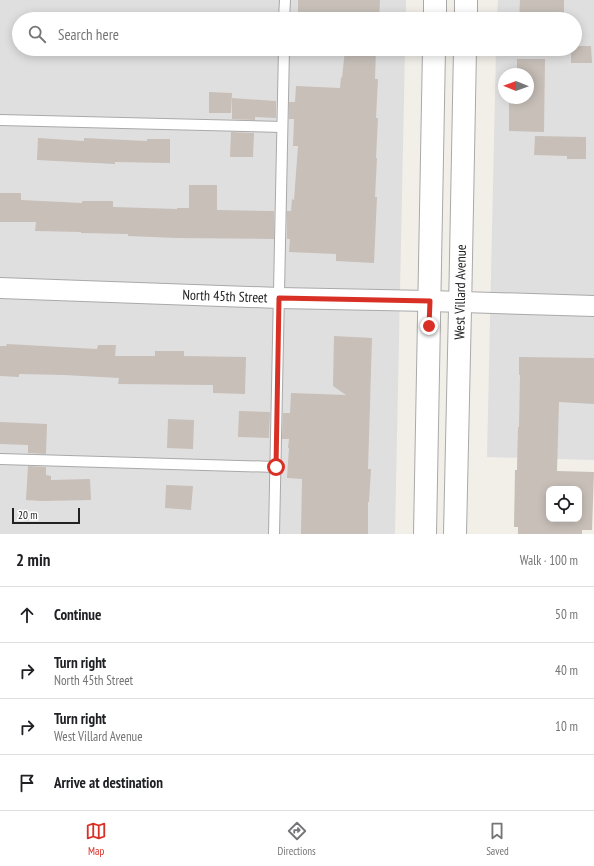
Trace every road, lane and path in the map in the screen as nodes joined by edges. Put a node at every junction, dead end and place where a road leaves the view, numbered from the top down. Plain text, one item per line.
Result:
1 (285, 0) edge
2 (435, 0) edge
3 (466, 0) edge
4 (284, 12) edge
5 (435, 12) edge
6 (466, 12) edge
7 (284, 56) edge
8 (434, 56) edge
9 (465, 56) edge
10 (0, 120) edge
11 (282, 127) junction
12 (0, 288) edge
13 (279, 298) junction
14 (430, 301) junction
15 (460, 302) junction
16 (594, 306) edge
17 (0, 459) edge
18 (276, 467) junction
19 (274, 534) edge
20 (425, 534) edge
21 (455, 534) edge

1 - 4 lane
2 - 5 street
3 - 6 street
7 - 11 lane
8 - 14 street
9 - 15 street, West Villard Avenue
10 - 11 lane
11 - 13 lane
12 - 13 street, North 45th Street
13 - 14 street, North 45th Street
13 - 18 lane
14 - 15 street, North 45th Street
14 - 20 street
15 - 16 street, North 45th Street
15 - 21 street, West Villard Avenue
17 - 18 lane
18 - 19 lane

